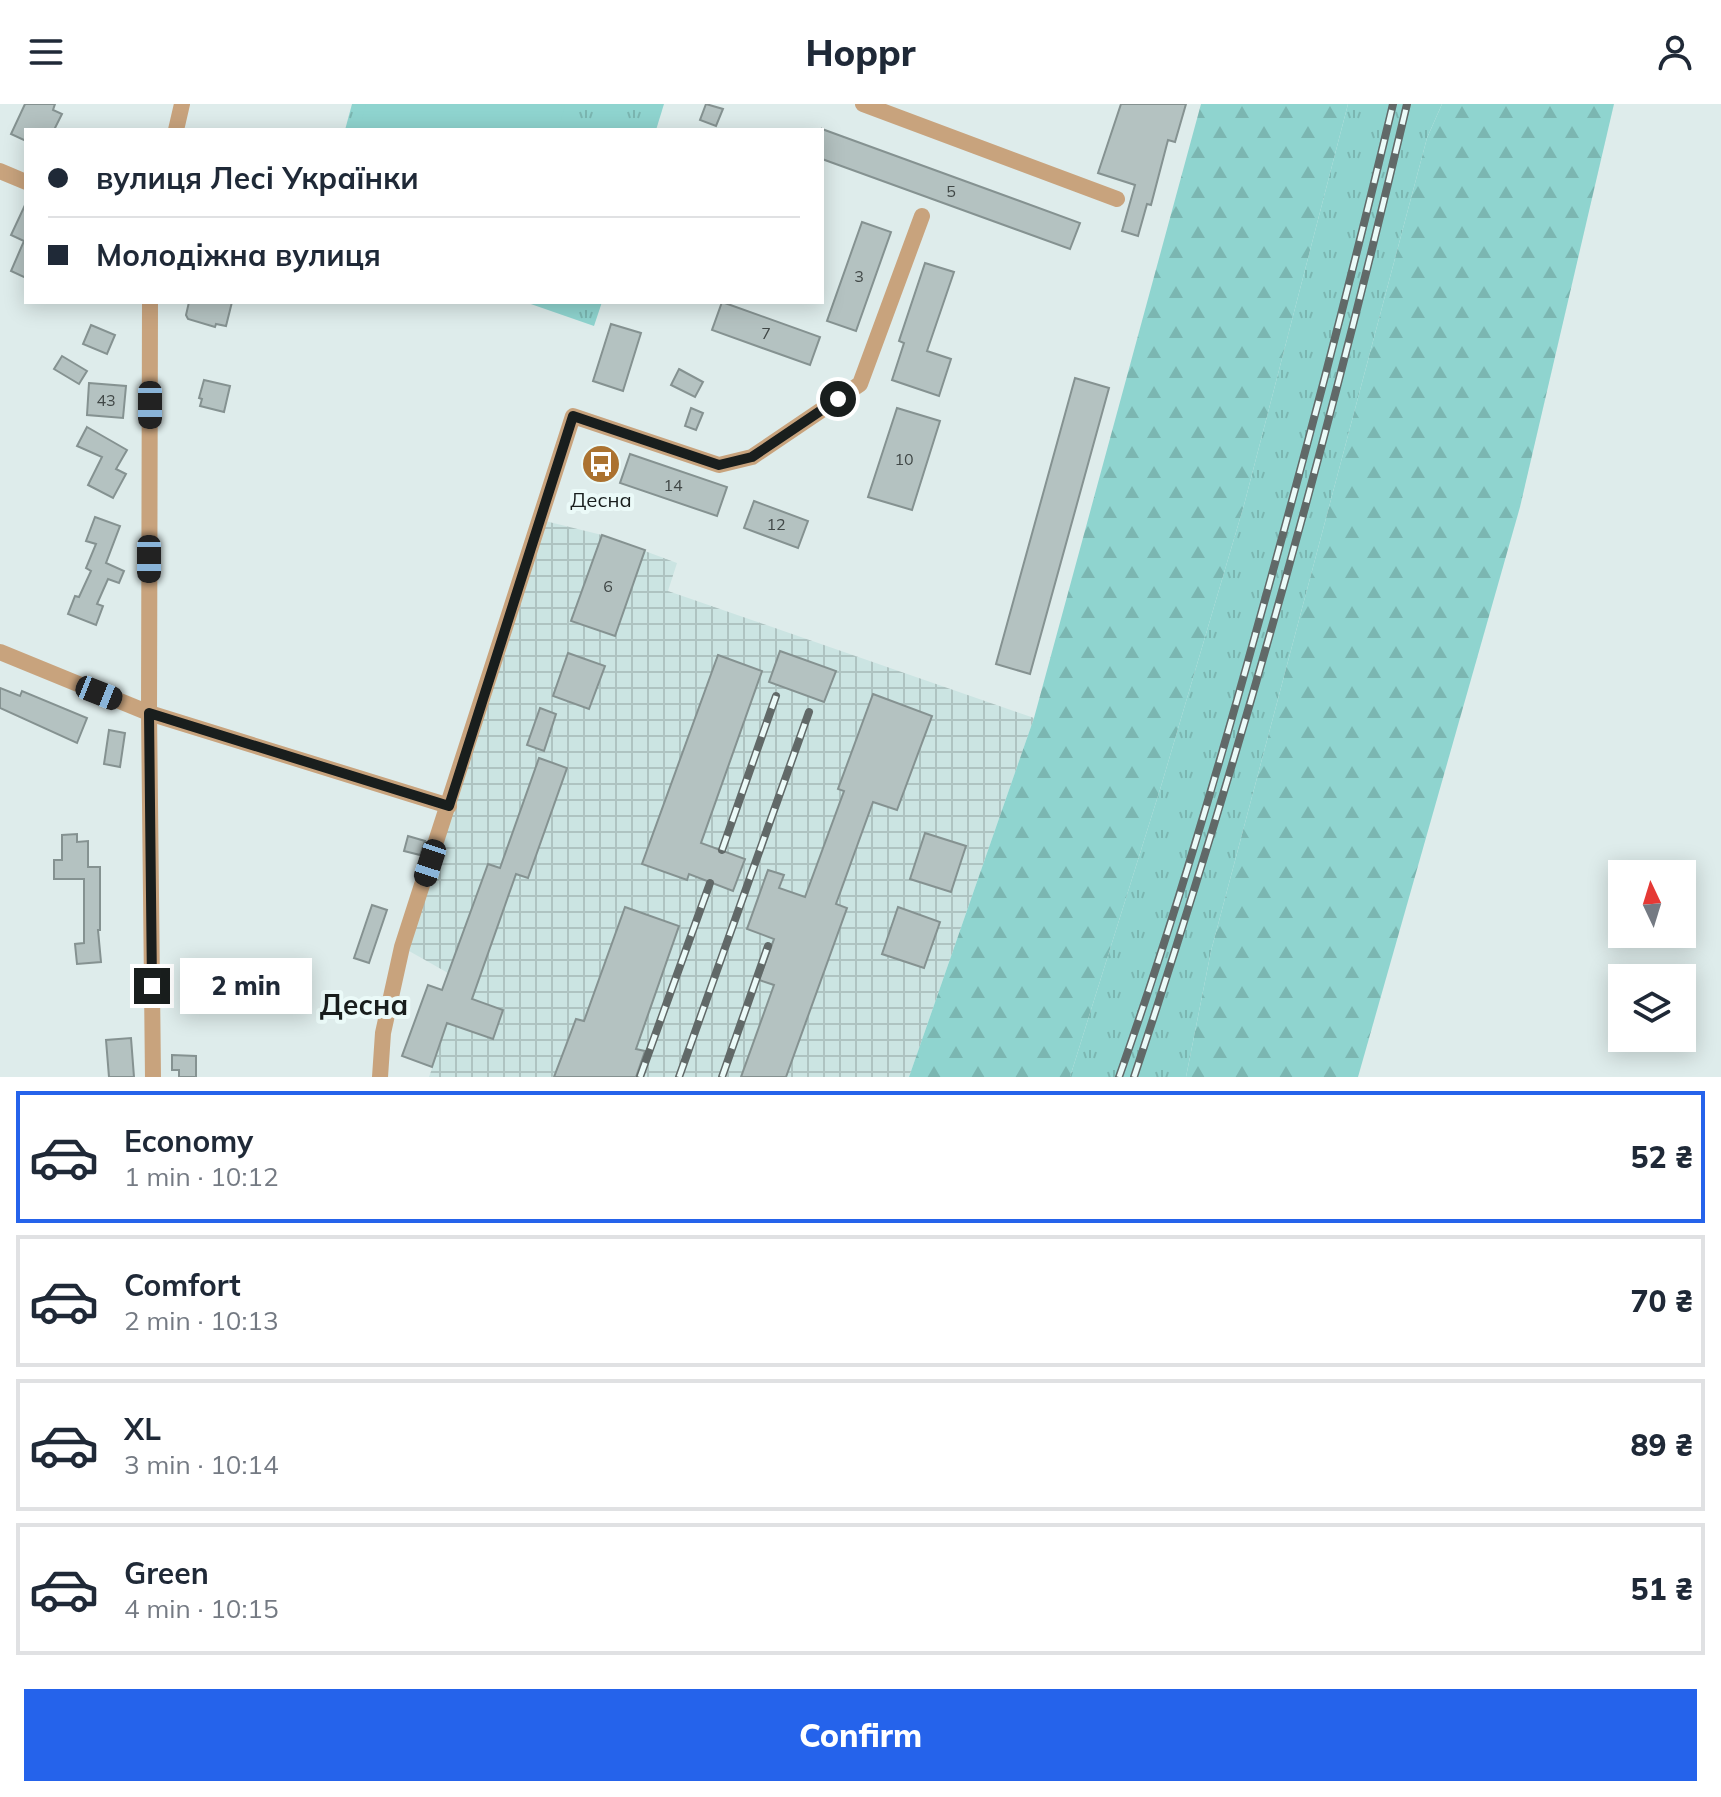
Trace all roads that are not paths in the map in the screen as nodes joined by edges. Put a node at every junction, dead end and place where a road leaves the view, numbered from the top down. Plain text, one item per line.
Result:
1 (182, 104) edge
2 (863, 104) edge
3 (176, 128) edge
4 (0, 171) edge
5 (24, 181) edge
6 (1117, 199) dead end
7 (922, 216) dead end
8 (150, 304) edge
9 (0, 652) edge
10 (149, 713) junction
11 (449, 806) junction
12 (153, 1077) edge
13 (380, 1077) edge

1 - 3 street
2 - 6 street
4 - 5 street
7 - 11 street
8 - 10 street
9 - 10 street
10 - 11 street
10 - 12 street
11 - 13 street

